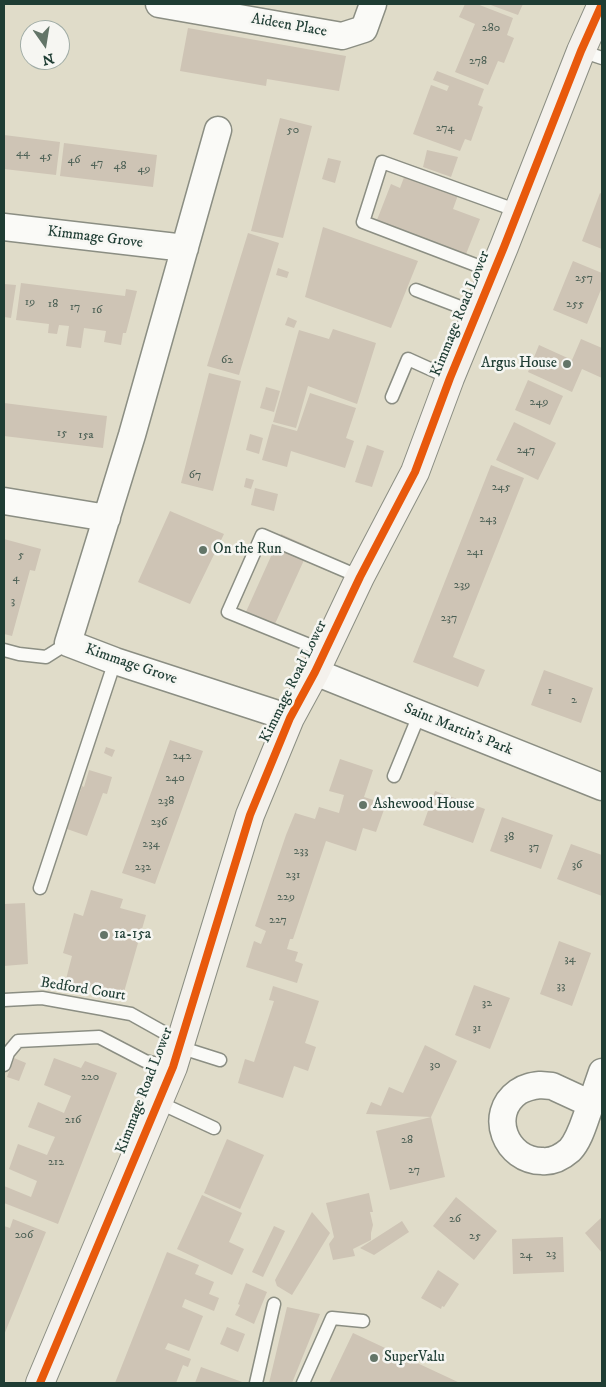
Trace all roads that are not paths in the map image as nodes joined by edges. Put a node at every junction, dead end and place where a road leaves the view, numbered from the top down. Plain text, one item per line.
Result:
1 (158, 4) edge
2 (373, 4) edge
3 (602, 4) edge
4 (592, 54) edge
5 (218, 130) dead end
6 (518, 211) junction
7 (4, 227) edge
8 (186, 248) junction
9 (494, 272) junction
10 (416, 290) dead end
11 (476, 313) junction
12 (450, 378) junction
13 (392, 397) dead end
14 (4, 501) edge
15 (107, 518) junction
16 (360, 577) junction
17 (68, 643) junction
18 (4, 650) edge
19 (115, 661) junction
20 (319, 662) junction
21 (419, 715) junction
22 (290, 718) junction
23 (394, 776) dead end
24 (602, 787) edge
25 (40, 888) dead end
26 (4, 1000) edge
27 (177, 1052) junction
28 (220, 1060) dead end
29 (4, 1065) edge
30 (602, 1072) edge
31 (158, 1102) junction
32 (591, 1104) dead end
33 (214, 1128) dead end
34 (274, 1304) dead end
35 (363, 1321) dead end
36 (40, 1383) edge
37 (256, 1383) edge
38 (303, 1383) edge

1 - 2 street, Aideen Place
3 - 4 main road, Kimmage Road Lower
4 - 6 main road, Kimmage Road Lower
5 - 8 street, Kimmage Grove
6 - 9 main road, Kimmage Road Lower
6 - 9 lane
7 - 8 street, Kimmage Grove
8 - 15 street, Kimmage Grove
9 - 11 main road, Kimmage Road Lower
10 - 11 lane
11 - 12 main road, Kimmage Road Lower
12 - 13 lane
12 - 16 main road, Kimmage Road Lower
14 - 15 street
15 - 17 street, Kimmage Grove
16 - 20 main road, Kimmage Road Lower
16 - 20 lane
17 - 18 lane
17 - 19 street, Kimmage Grove
19 - 22 street, Kimmage Grove
19 - 25 lane
20 - 21 street, Saint Martin's Park
20 - 22 main road, Kimmage Road Lower
21 - 23 lane
21 - 24 street, Saint Martin's Park
22 - 27 main road, Kimmage Road Lower
26 - 27 lane, Bedford Court
27 - 28 lane
27 - 29 lane
27 - 31 main road, Kimmage Road Lower
30 - 32 street
31 - 33 lane
31 - 36 main road, Kimmage Road Lower
34 - 37 lane
35 - 38 lane

